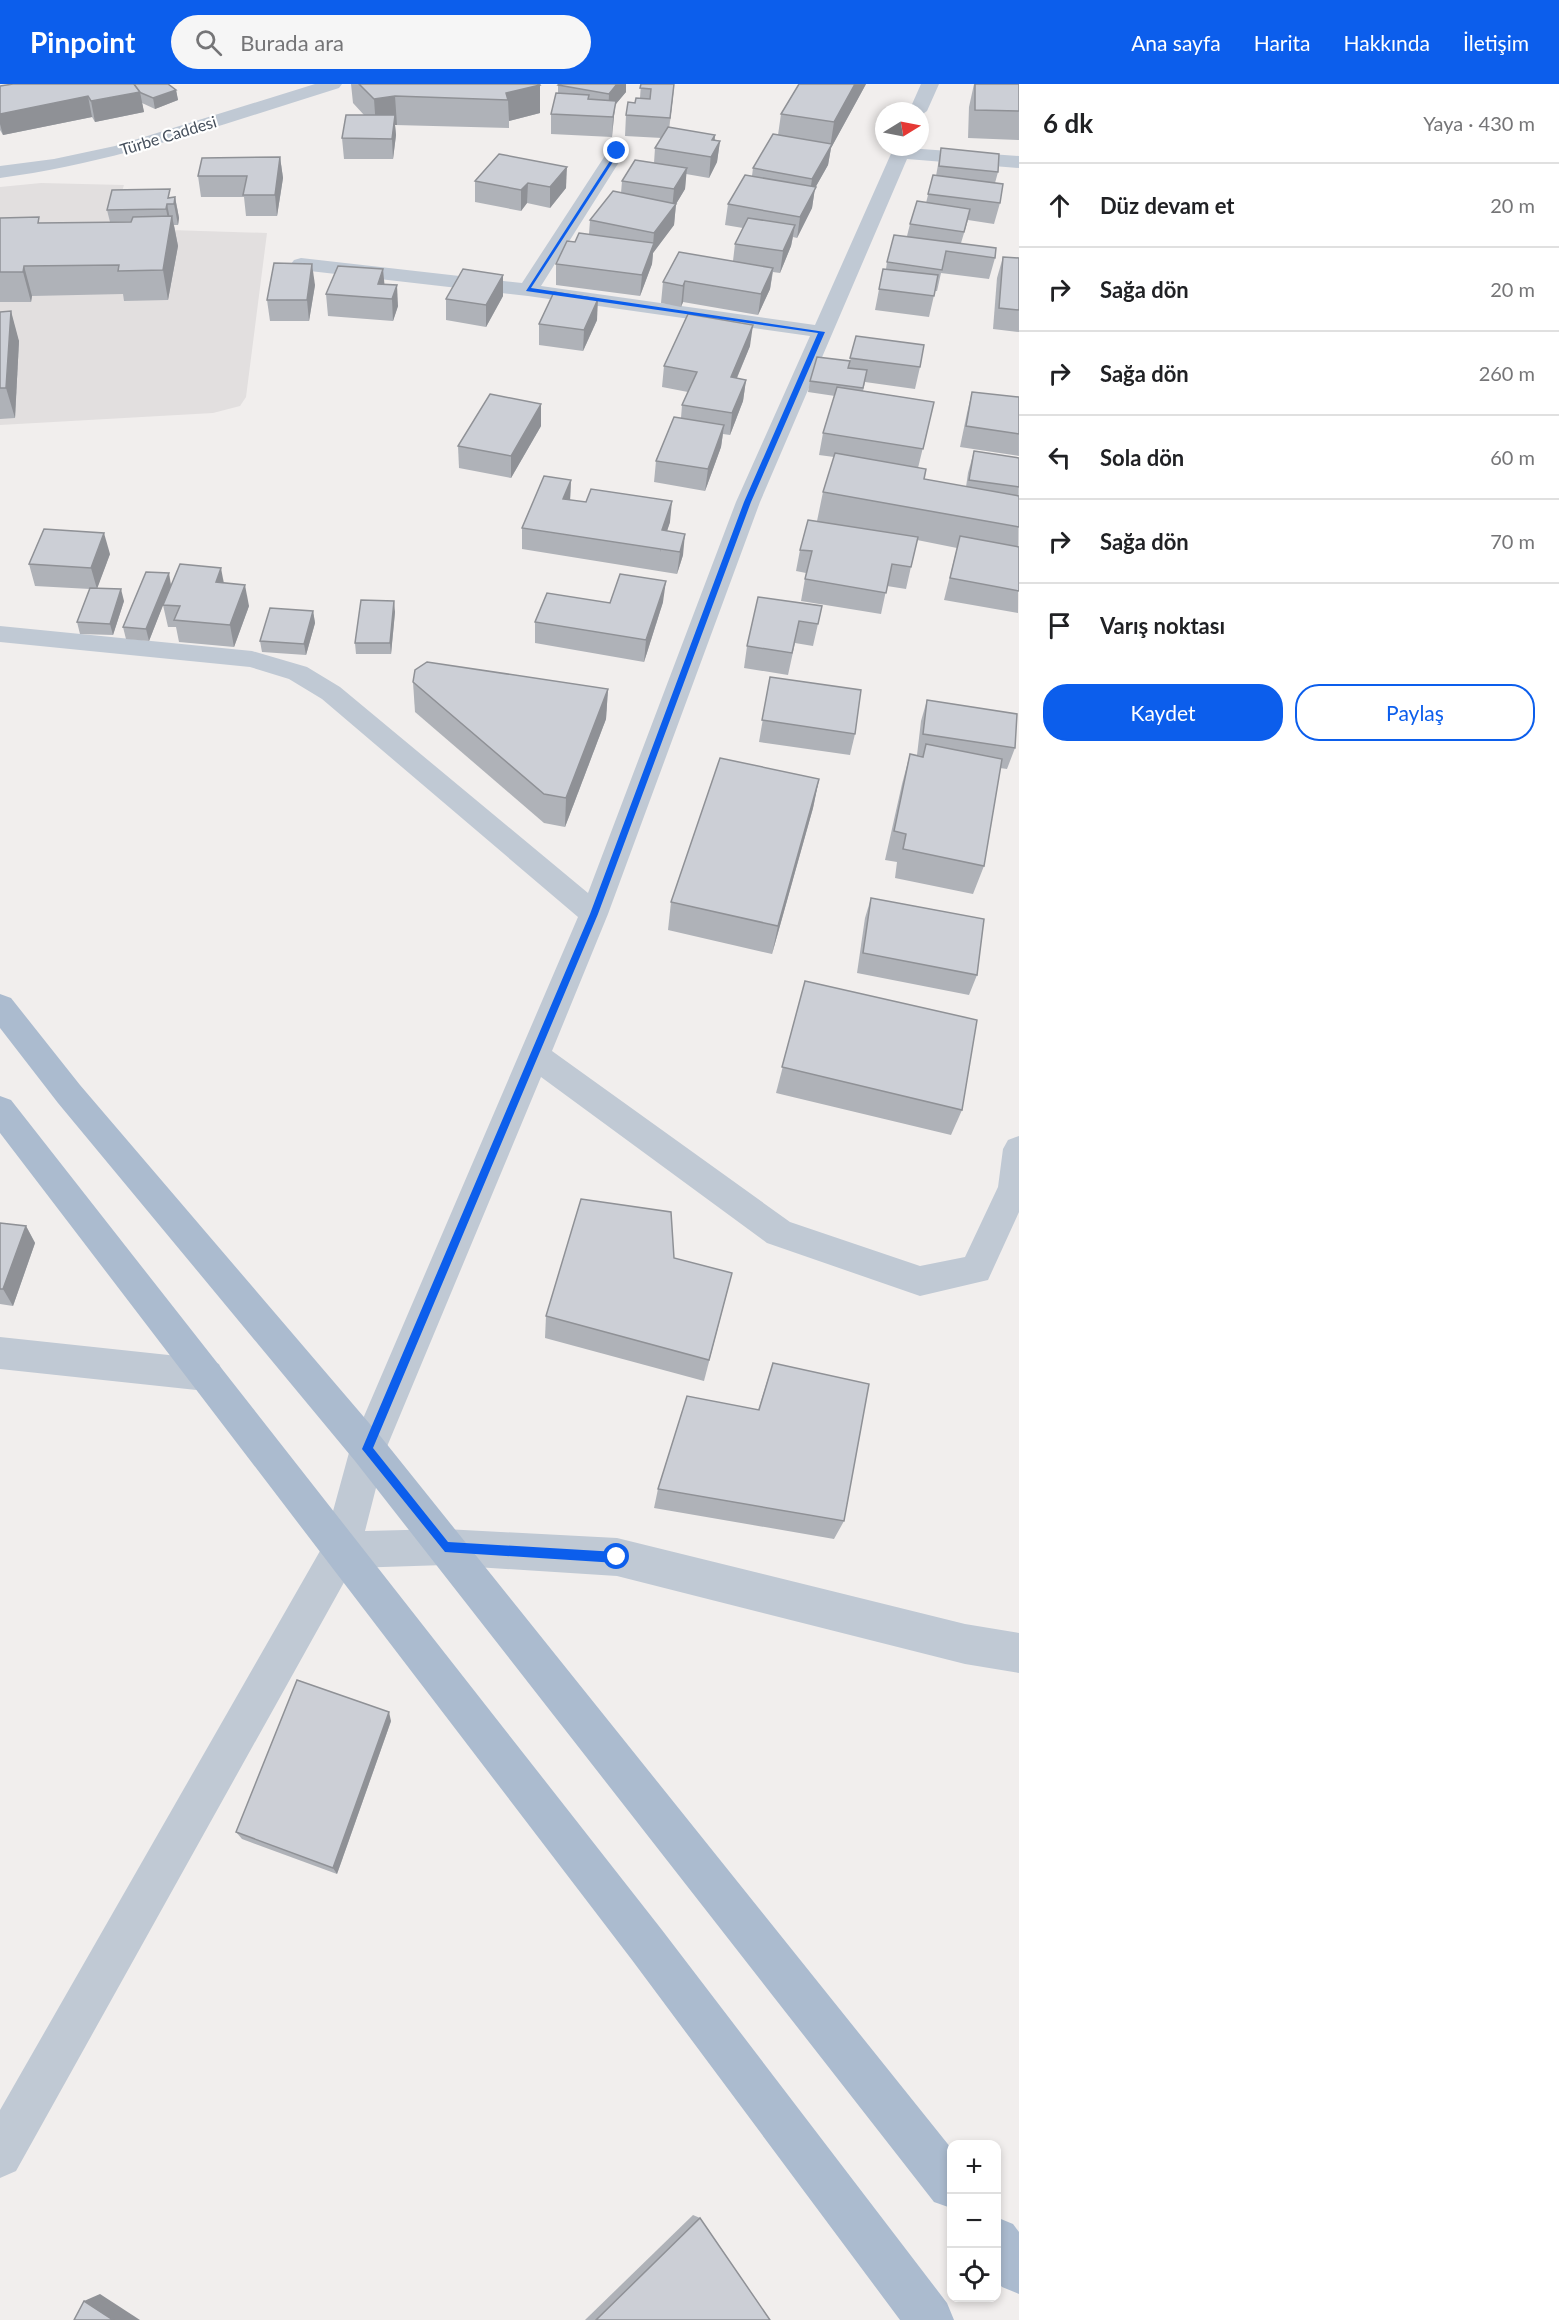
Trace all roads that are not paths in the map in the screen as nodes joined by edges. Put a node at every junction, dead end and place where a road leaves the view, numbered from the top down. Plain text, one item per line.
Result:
1 (272, 84) edge
2 (333, 84) edge
3 (930, 84) edge
4 (285, 99) junction
5 (922, 102) edge
6 (617, 151) dead end
7 (929, 153) edge
8 (898, 156) edge
9 (1019, 162) edge
10 (0, 172) edge
11 (301, 264) edge
12 (528, 290) junction
13 (822, 332) junction
14 (0, 634) edge
15 (594, 914) junction
16 (0, 1006) edge
17 (534, 1055) junction
18 (0, 1109) edge
19 (1019, 1149) edge
20 (0, 1353) edge
21 (206, 1375) junction
22 (368, 1449) junction
23 (445, 1547) junction
24 (341, 1550) junction
25 (1019, 1653) edge
26 (0, 2155) edge
27 (947, 2180) edge
28 (1001, 2247) edge
29 (1019, 2270) edge
30 (930, 2320) edge

1 - 4 street
2 - 4 street, Türbe Caddesi
3 - 5 street
4 - 10 street, Türbe Caddesi
6 - 12 street
7 - 9 street
8 - 13 street
11 - 12 street
12 - 13 street
13 - 15 street
14 - 15 street
15 - 17 street
16 - 22 main road
17 - 19 street
17 - 22 street
18 - 21 main road
20 - 21 street
21 - 24 main road
22 - 23 main road
22 - 24 street
23 - 24 street
23 - 25 street
23 - 27 main road
24 - 26 street
24 - 30 main road
28 - 29 main road

